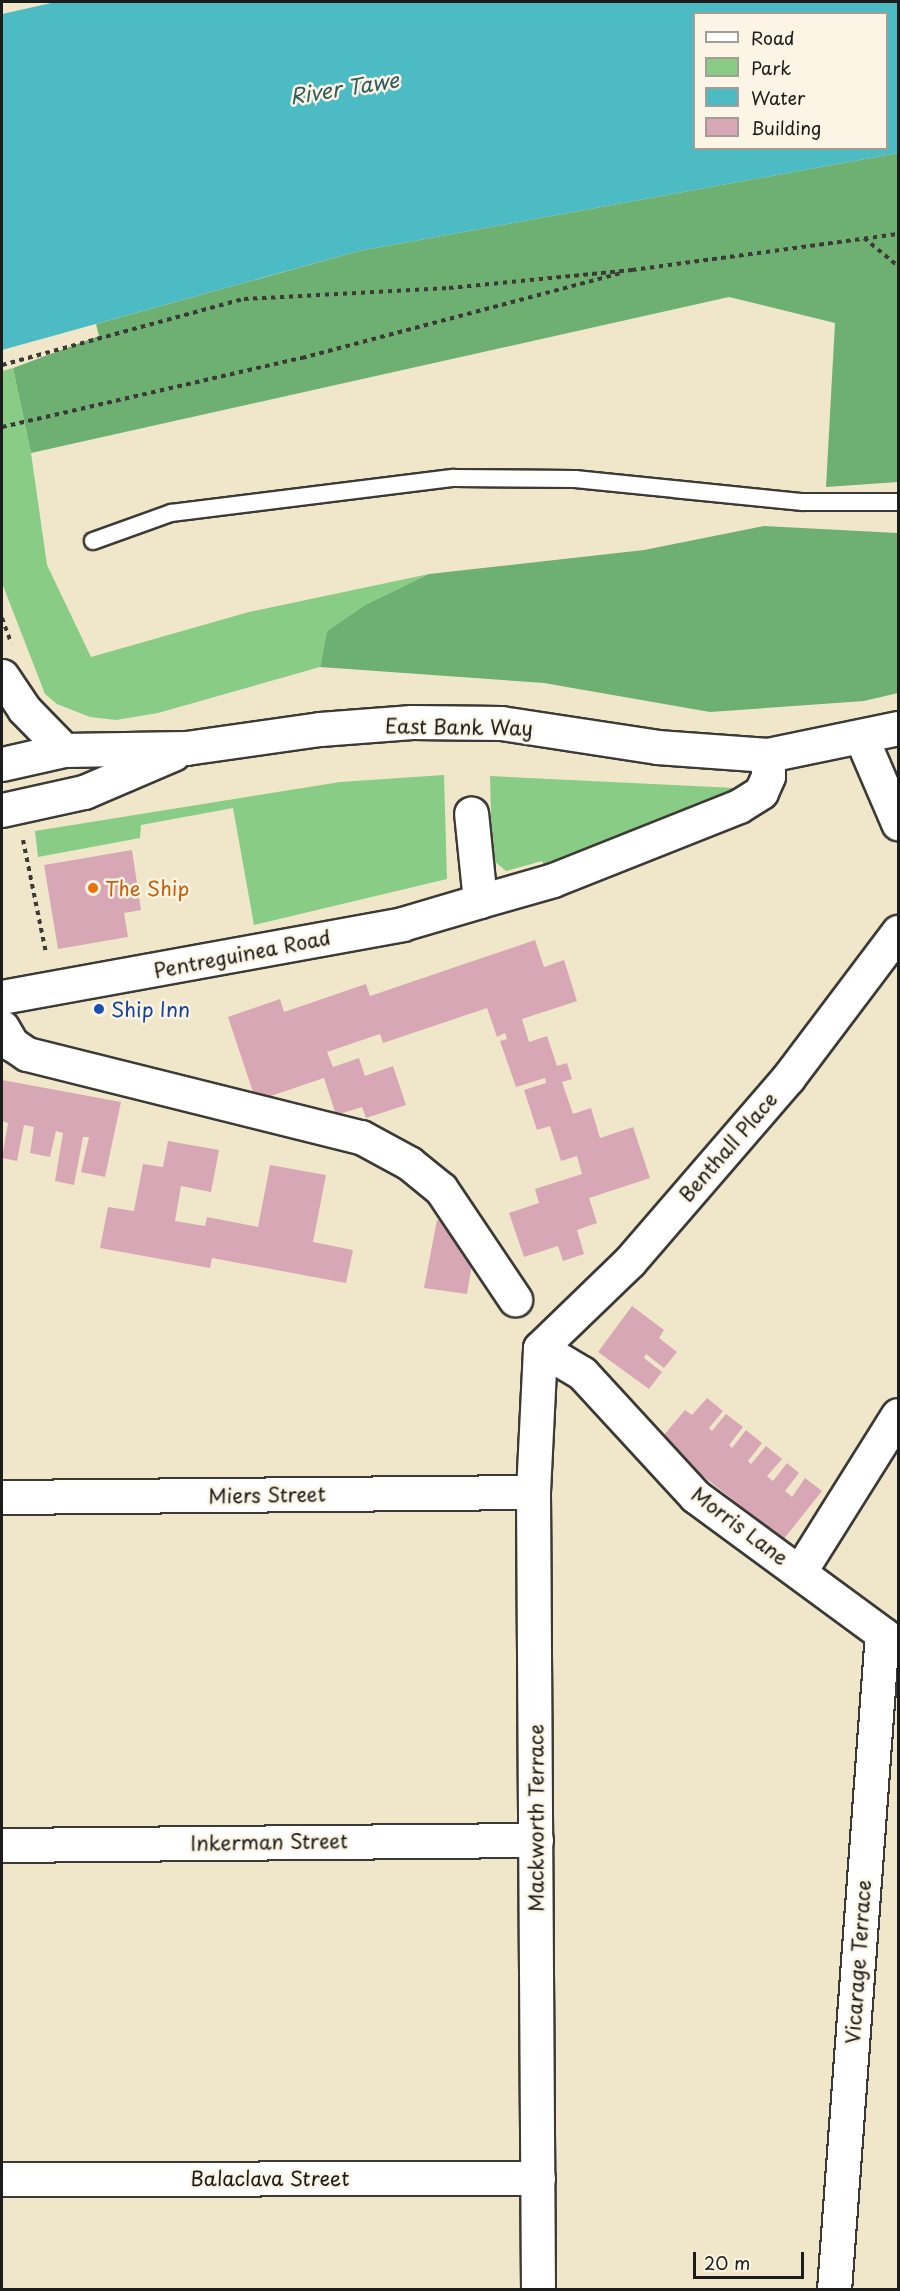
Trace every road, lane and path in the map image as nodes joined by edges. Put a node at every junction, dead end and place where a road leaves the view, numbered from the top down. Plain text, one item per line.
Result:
1 (898, 234) edge
2 (864, 238) junction
3 (898, 266) edge
4 (632, 270) junction
5 (2, 365) edge
6 (2, 427) edge
7 (898, 502) edge
8 (93, 541) dead end
9 (2, 676) edge
10 (898, 728) edge
11 (861, 737) junction
12 (186, 748) junction
13 (64, 750) junction
14 (768, 754) junction
15 (2, 764) edge
16 (2, 810) edge
17 (471, 813) dead end
18 (898, 823) edge
19 (23, 840) dead end
20 (480, 901) junction
21 (898, 932) edge
22 (54, 989) junction
23 (2, 997) edge
24 (2, 1026) edge
25 (515, 1299) dead end
26 (540, 1348) junction
27 (898, 1415) edge
28 (533, 1492) junction
29 (2, 1497) edge
30 (800, 1571) junction
31 (890, 1640) edge
32 (536, 1840) junction
33 (2, 1845) edge
34 (538, 2178) junction
35 (2, 2179) edge
36 (538, 2289) edge
37 (834, 2289) edge

1 - 2 path
2 - 3 path
2 - 4 path
4 - 5 path
4 - 6 path
7 - 8 lane
9 - 13 street
10 - 11 street
11 - 14 street
11 - 18 street
12 - 13 street, East Bank Way
12 - 14 street, East Bank Way
12 - 16 street, East Bank Way
13 - 15 street, East Bank Way
14 - 20 street, Pentreguinea Road
17 - 20 street
19 - 22 path
20 - 22 street, Pentreguinea Road
21 - 26 street, Benthall Place
22 - 23 street, Pentreguinea Road
24 - 25 street
26 - 28 street, Mackworth Terrace
26 - 30 street, Morris Lane
27 - 30 street
28 - 29 street, Miers Street
28 - 32 street, Mackworth Terrace
30 - 31 street, Morris Lane
31 - 37 street, Vicarage Terrace
32 - 33 street, Inkerman Street
32 - 34 street, Mackworth Terrace
34 - 35 street, Balaclava Street
34 - 36 street, Mackworth Terrace

